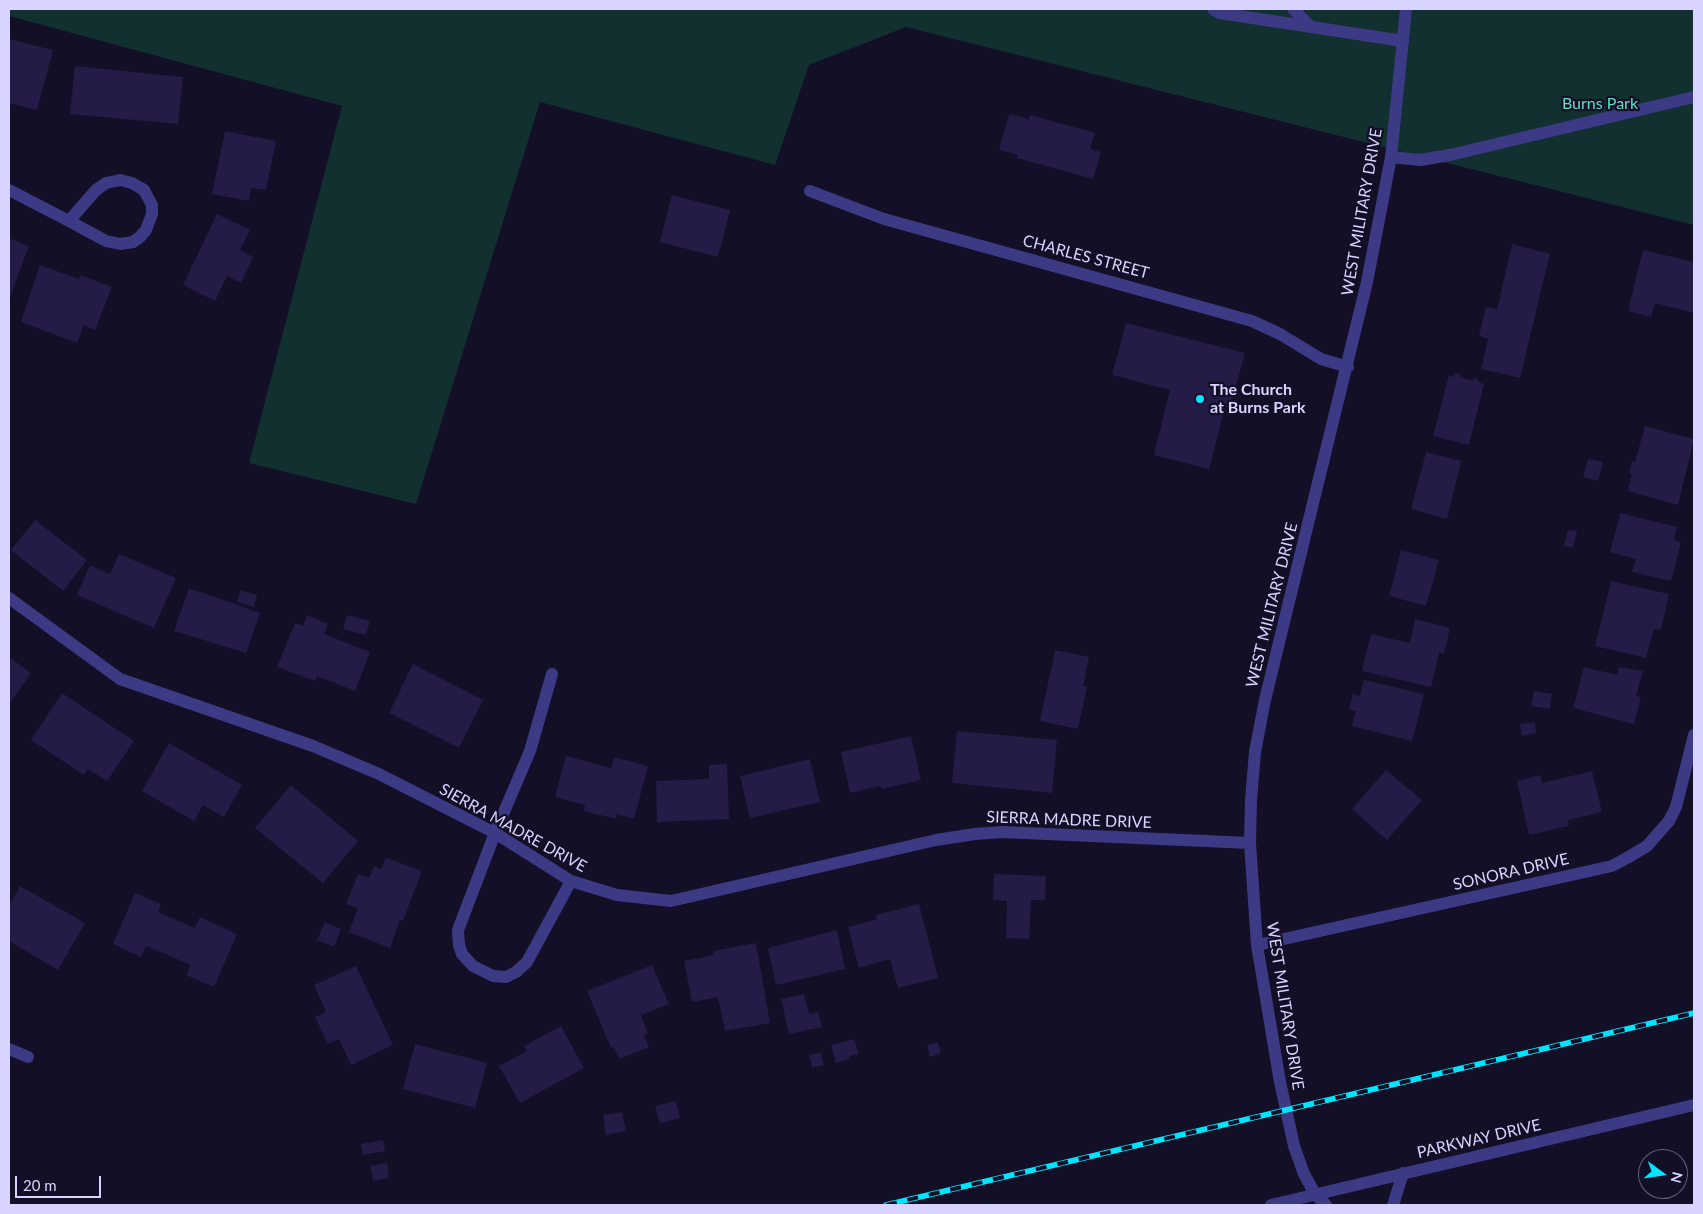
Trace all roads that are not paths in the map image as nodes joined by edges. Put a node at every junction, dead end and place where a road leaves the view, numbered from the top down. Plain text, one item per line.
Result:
1 (1213, 9) edge
2 (1293, 9) edge
3 (1406, 9) edge
4 (1311, 27) junction
5 (1403, 41) junction
6 (1694, 97) edge
7 (1391, 157) junction
8 (9, 190) edge
9 (810, 191) dead end
10 (69, 221) junction
11 (1348, 367) junction
12 (9, 598) edge
13 (552, 674) dead end
14 (1694, 735) edge
15 (495, 833) junction
16 (1250, 843) junction
17 (571, 881) junction
18 (1257, 945) junction
19 (9, 1049) edge
20 (28, 1057) dead end
21 (1694, 1106) edge
22 (1403, 1173) junction
23 (1314, 1194) junction
24 (1271, 1205) edge
25 (1326, 1205) edge
26 (1392, 1205) edge

1 - 4 street
2 - 4 street
3 - 5 street, WEST MILITARY DRIVE
4 - 5 street
5 - 7 street, WEST MILITARY DRIVE
6 - 7 street
7 - 11 street, WEST MILITARY DRIVE
8 - 10 street
9 - 11 street, CHARLES STREET
10 - 10 street
11 - 16 street, WEST MILITARY DRIVE
12 - 15 street, SIERRA MADRE DRIVE
13 - 15 street
14 - 18 street, SONORA DRIVE
15 - 17 street, SIERRA MADRE DRIVE
15 - 17 street
16 - 17 street, SIERRA MADRE DRIVE
16 - 18 street, WEST MILITARY DRIVE
18 - 23 street, WEST MILITARY DRIVE
19 - 20 street
21 - 22 street, PARKWAY DRIVE
22 - 23 street, PARKWAY DRIVE
22 - 26 street
23 - 24 street, PARKWAY DRIVE
23 - 25 street, WEST MILITARY DRIVE

